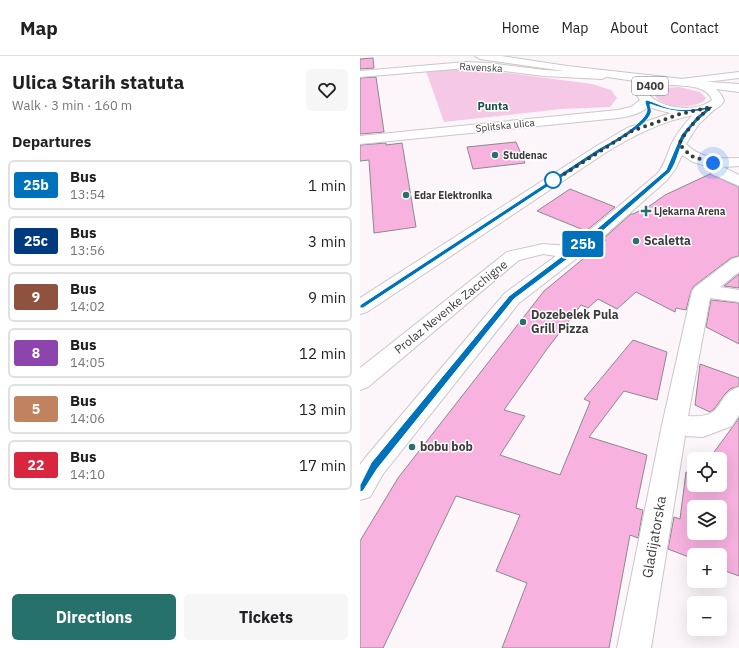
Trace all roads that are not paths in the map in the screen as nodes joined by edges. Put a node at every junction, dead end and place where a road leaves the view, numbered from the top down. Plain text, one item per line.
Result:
1 (480, 56) edge
2 (567, 69) junction
3 (360, 74) edge
4 (739, 75) edge
5 (602, 76) junction
6 (677, 82) junction
7 (697, 84) junction
8 (739, 88) edge
9 (739, 92) edge
10 (645, 98) junction
11 (714, 104) junction
12 (693, 111) junction
13 (632, 131) junction
14 (360, 140) edge
15 (679, 144) junction
16 (739, 162) edge
17 (713, 163) junction
18 (739, 181) edge
19 (573, 252) junction
20 (739, 263) edge
21 (702, 290) junction
22 (739, 296) edge
23 (360, 307) edge
24 (360, 380) edge
25 (739, 396) edge
26 (674, 425) junction
27 (360, 488) edge
28 (634, 648) edge

1 - 2 street, D400
2 - 5 street, D400
2 - 6 street, D400
3 - 5 street, Ravenska
4 - 6 street
5 - 10 street, D400
6 - 7 street, D400
6 - 10 street, D400
7 - 8 street
7 - 11 street, D400
9 - 11 street
10 - 12 street, D400
10 - 13 street, D400
10 - 14 street, Splitska ulica
11 - 12 street, D400
11 - 15 street
12 - 13 street, D400
13 - 23 street, D400
15 - 17 street
15 - 19 street
16 - 17 street
17 - 18 street
19 - 24 street, Prolaz Nevenke Zacchigne
19 - 27 street
20 - 21 street
21 - 22 street
21 - 26 street, Gladijatorska
25 - 26 street
26 - 28 street, Gladijatorska

